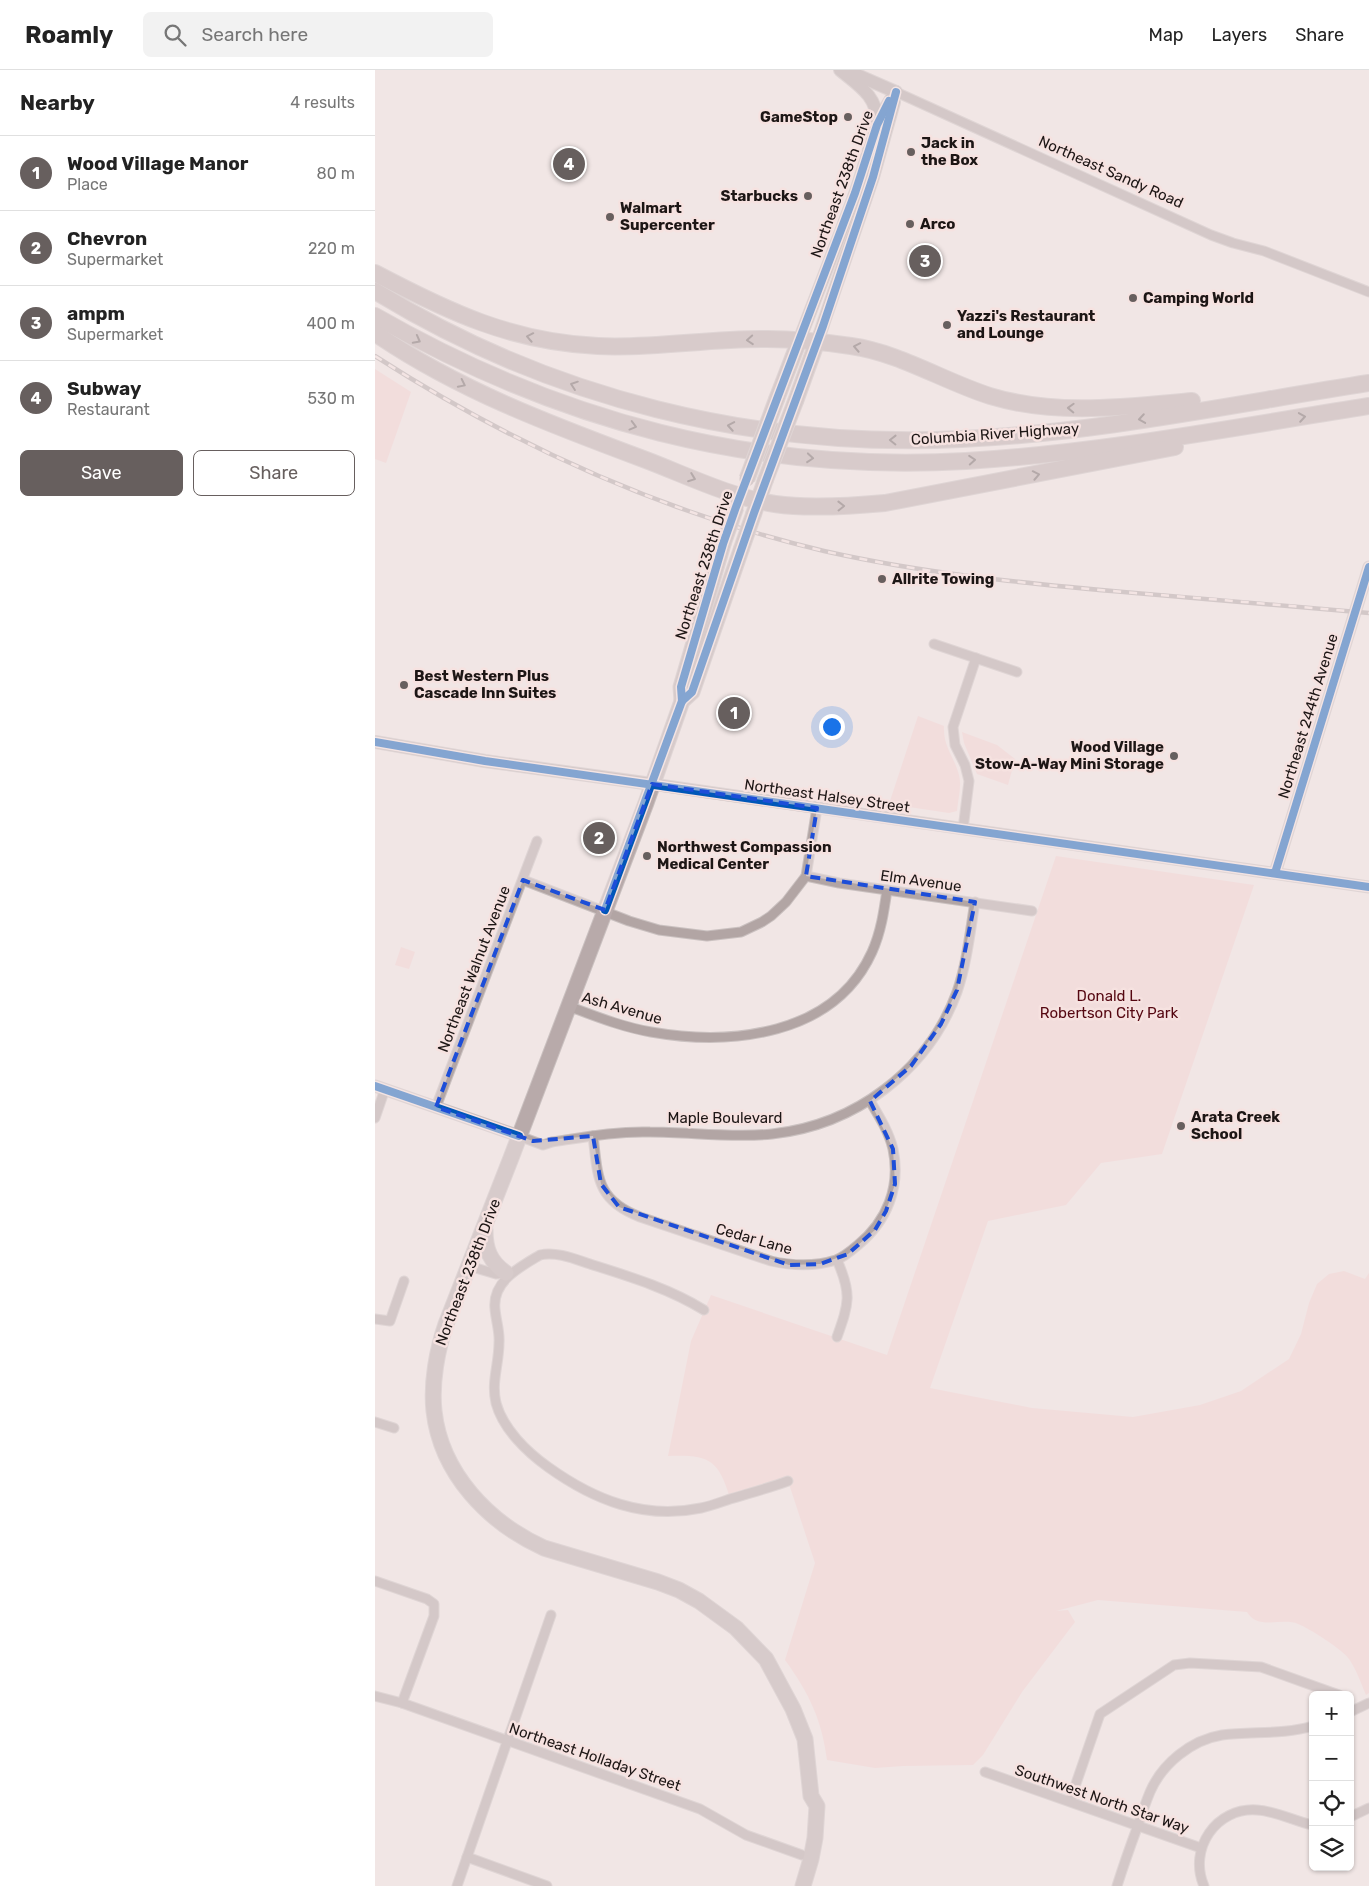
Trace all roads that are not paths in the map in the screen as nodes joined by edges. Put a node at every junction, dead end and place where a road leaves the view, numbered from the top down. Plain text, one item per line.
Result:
1 (840, 70) edge
2 (845, 70) edge
3 (896, 92) junction
4 (877, 125) junction
5 (375, 273) edge
6 (375, 291) edge
7 (1369, 292) edge
8 (375, 316) edge
9 (375, 333) edge
10 (799, 341) junction
11 (817, 342) junction
12 (1369, 383) edge
13 (1259, 401) junction
14 (1369, 406) edge
15 (1254, 424) junction
16 (738, 501) junction
17 (756, 506) junction
18 (1369, 567) edge
19 (934, 644) dead end
20 (976, 658) junction
21 (1017, 672) dead end
22 (682, 702) junction
23 (375, 742) edge
24 (653, 784) junction
25 (817, 808) junction
26 (963, 829) junction
27 (537, 841) dead end
28 (1275, 874) junction
29 (806, 876) junction
30 (523, 880) junction
31 (1369, 887) edge
32 (887, 890) junction
33 (975, 902) junction
34 (605, 910) junction
35 (1031, 910) dead end
36 (568, 1006) junction
37 (380, 1087) edge
38 (870, 1101) junction
39 (436, 1107) junction
40 (375, 1118) edge
41 (593, 1136) junction
42 (526, 1138) junction
43 (486, 1224) junction
44 (837, 1260) junction
45 (469, 1266) junction
46 (508, 1273) junction
47 (404, 1281) dead end
48 (704, 1310) dead end
49 (375, 1319) edge
50 (837, 1337) dead end
51 (375, 1422) edge
52 (394, 1428) dead end
53 (788, 1481) dead end
54 (375, 1581) edge
55 (551, 1614) dead end
56 (1328, 1691) edge
57 (375, 1696) edge
58 (402, 1703) junction
59 (1369, 1703) edge
60 (1354, 1710) edge
61 (1309, 1727) edge
62 (507, 1741) junction
63 (985, 1772) dead end
64 (1069, 1802) junction
65 (1368, 1811) edge
66 (1354, 1816) edge
67 (1309, 1824) edge
68 (1138, 1826) junction
69 (1201, 1848) junction
70 (467, 1857) junction
71 (807, 1857) junction
72 (457, 1886) edge
73 (547, 1886) edge
74 (792, 1886) edge
75 (803, 1886) edge
76 (1117, 1886) edge
77 (1204, 1886) edge

1 - 4 main road
2 - 3 main road, Northeast Sandy Road
3 - 4 main road, Northeast 238th Drive
3 - 7 street, Northeast Sandy Road
3 - 11 main road, Northeast 238th Drive
4 - 10 main road, Northeast 238th Drive
10 -> 5 highway
13 -> 6 highway, Columbia River Highway
8 -> 15 highway, Columbia River Highway
9 -> 16 highway
10 - 11 highway
10 - 16 highway, Northeast 238th Drive, bridge
13 -> 11 highway
11 - 17 highway, Northeast 238th Drive, bridge
12 - 13 highway, Columbia River Highway
15 -> 14 highway, Columbia River Highway
17 -> 15 highway
16 - 17 highway
16 - 22 highway, Northeast 238th Drive, bridge
17 - 22 highway, Northeast 238th Drive, bridge
18 - 28 street, Northeast 244th Avenue
19 - 20 street
20 - 21 street
20 - 26 street
22 - 24 highway, Northeast 238th Drive
23 - 24 main road, Northeast Halsey Street
24 - 25 street, Northeast Halsey Street
24 - 34 highway, Northeast 238th Drive
25 - 26 street, Northeast Halsey Street
25 - 29 street
26 - 28 street, Northeast Halsey Street
27 - 30 street, Northeast Walnut Avenue
28 - 31 street, Northeast Halsey Street
29 - 32 street, Elm Avenue
29 - 34 street
30 - 34 street
30 - 39 street, Northeast Walnut Avenue
32 - 33 street, Elm Avenue
32 - 36 street, Ash Avenue
33 - 35 street, Elm Avenue
33 - 38 street, Maple Boulevard
34 - 36 highway, Northeast 238th Drive
36 - 42 highway, Northeast 238th Drive
37 - 39 street
37 - 40 street
38 - 41 street, Maple Boulevard
38 - 44 street, Cedar Lane
39 - 42 street
41 - 42 street, Maple Boulevard
41 - 44 street, Cedar Lane
42 - 43 highway, Northeast 238th Drive
43 - 45 highway, Northeast 238th Drive
43 - 46 highway
44 - 50 street
45 - 46 street
45 - 71 highway, Northeast 238th Drive
46 - 48 street
46 - 53 street
47 - 49 street
51 - 52 street
54 - 58 street
55 - 62 street
56 - 64 street
57 - 58 street, Northeast Holladay Street
58 - 62 street, Northeast Holladay Street
59 - 60 street
61 - 68 street
62 - 70 street
62 - 71 street, Northeast Holladay Street
63 - 64 street, Southwest North Star Way
64 - 68 street, Southwest North Star Way
65 - 66 street
67 - 69 street
68 - 69 street, Southwest North Star Way
68 - 76 street
69 - 77 street, Southwest North Star Way
70 - 72 street
70 - 73 street
71 - 74 highway
71 - 75 highway

